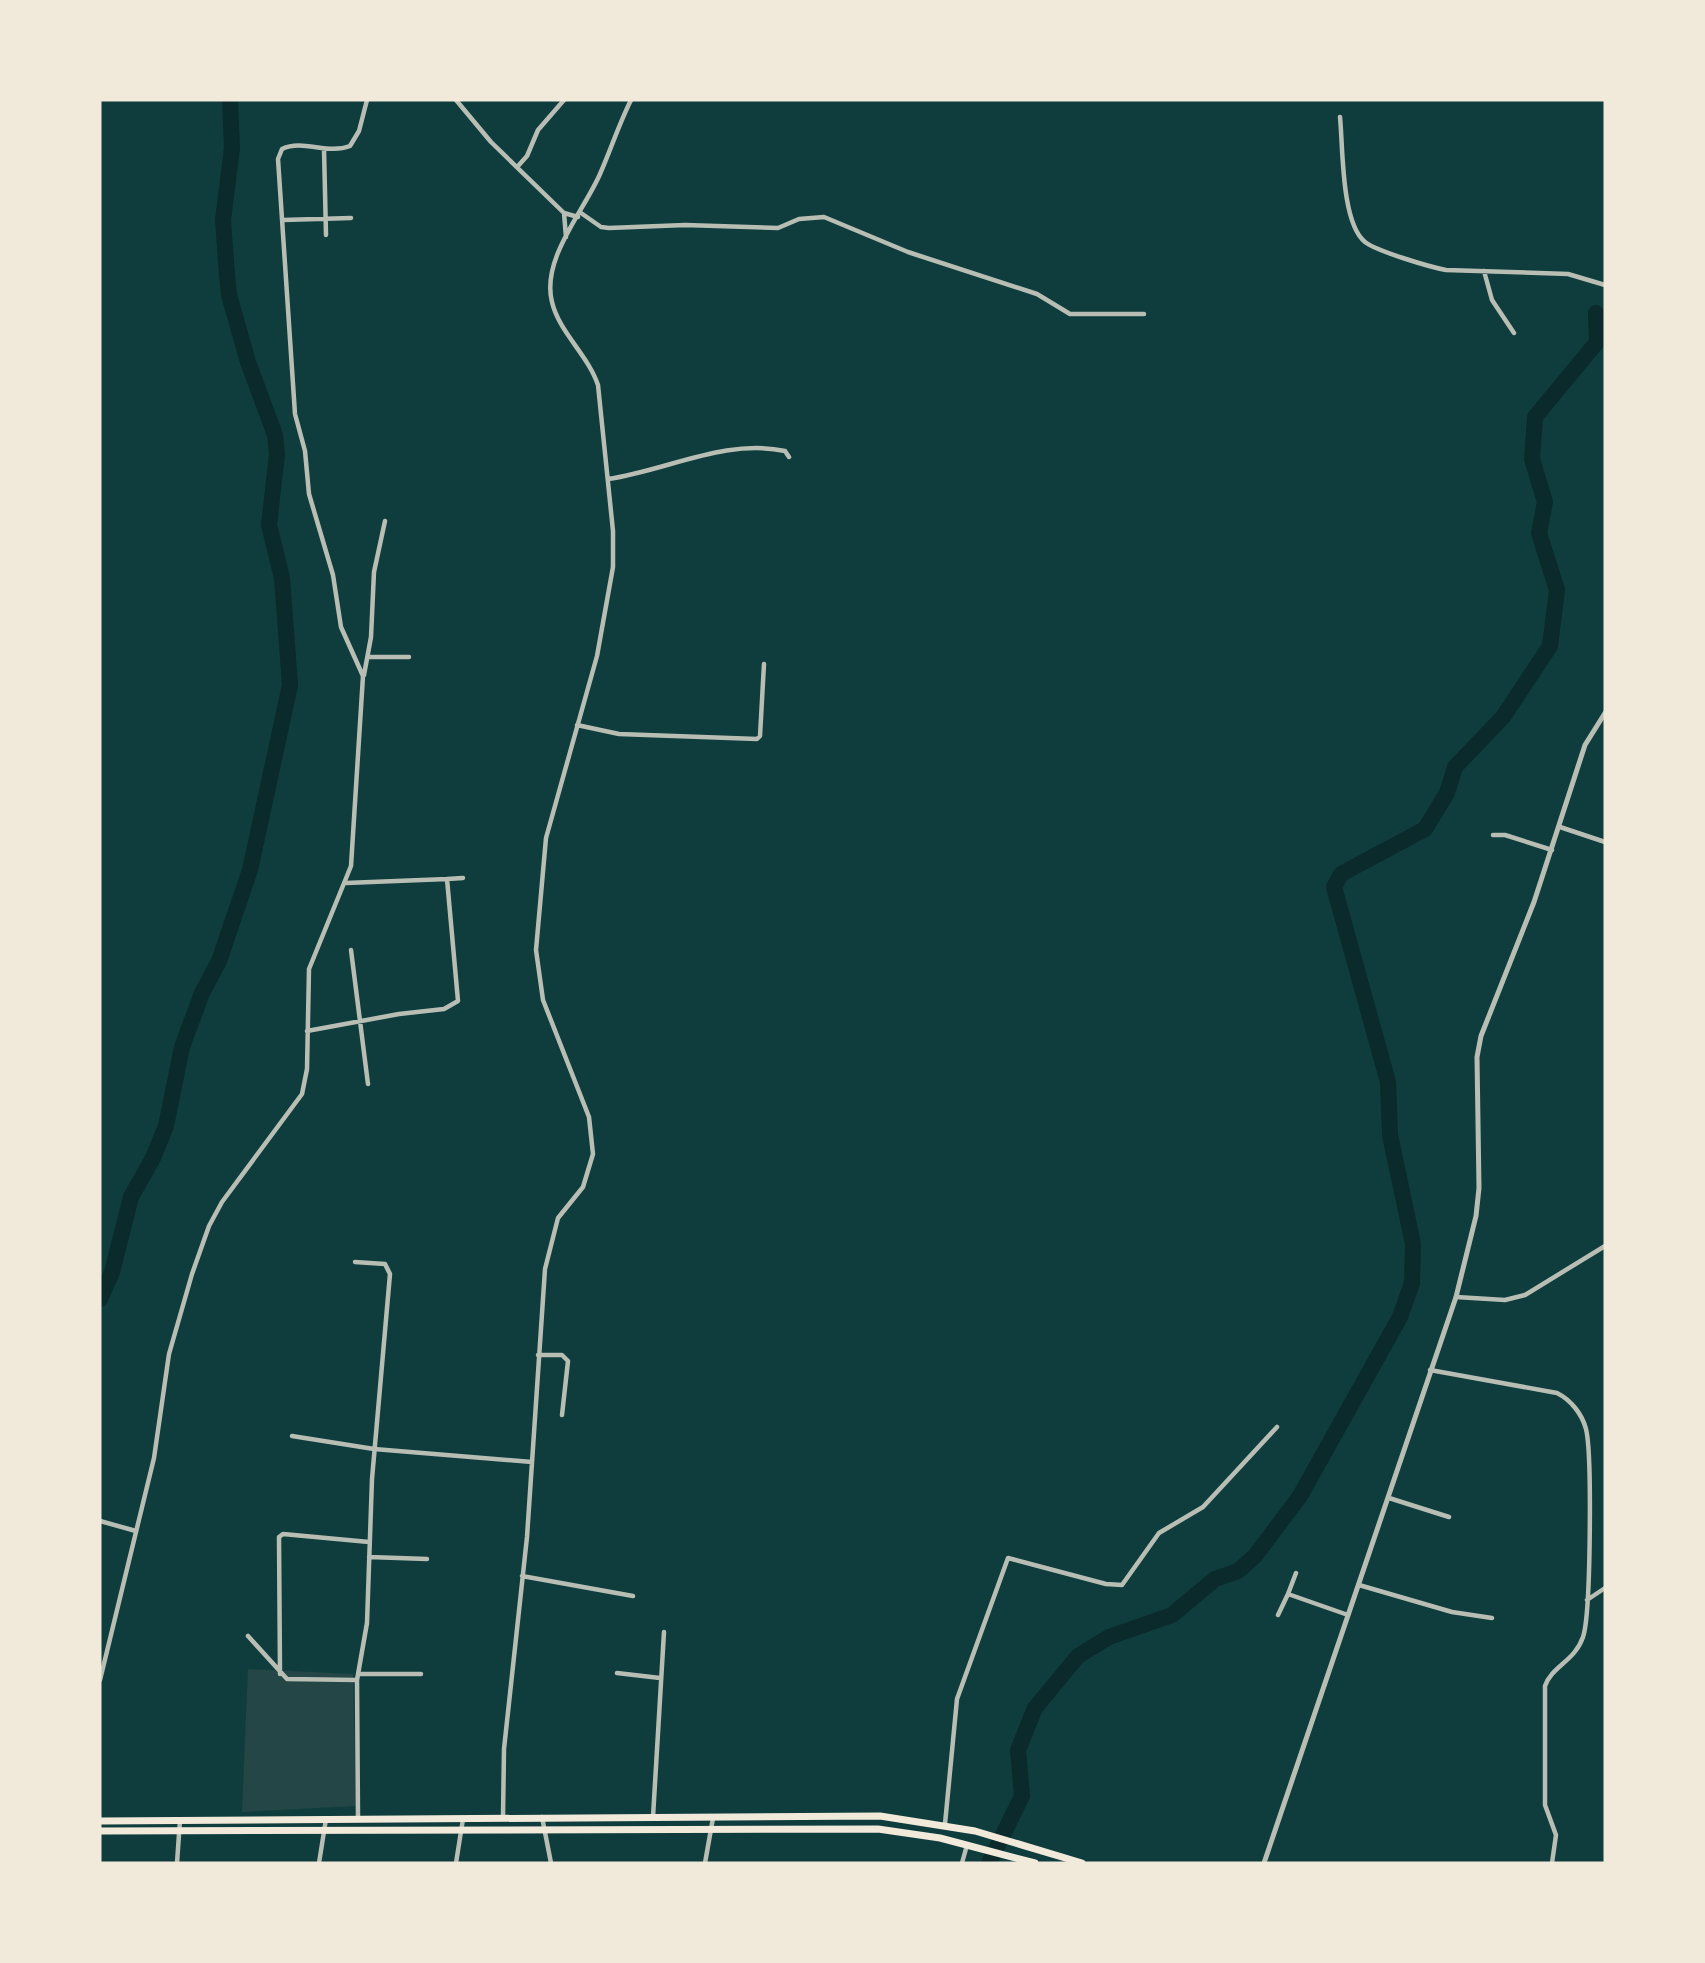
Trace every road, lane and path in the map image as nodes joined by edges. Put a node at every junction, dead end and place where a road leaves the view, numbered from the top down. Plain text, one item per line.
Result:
1 (367, 100) edge
2 (456, 100) edge
3 (564, 100) edge
4 (631, 100) edge
5 (1340, 117) dead end
6 (324, 149) junction
7 (518, 166) junction
8 (564, 213) junction
9 (579, 215) junction
10 (326, 218) junction
11 (351, 218) dead end
12 (283, 220) junction
13 (326, 235) dead end
14 (566, 239) junction
15 (1484, 271) junction
16 (1605, 285) edge
17 (1144, 314) dead end
18 (1514, 333) dead end
19 (789, 457) dead end
20 (608, 479) junction
21 (385, 521) dead end
22 (368, 657) junction
23 (410, 657) dead end
24 (764, 664) dead end
25 (363, 676) junction
26 (1605, 713) edge
27 (577, 725) junction
28 (1560, 827) junction
29 (1493, 835) dead end
30 (1605, 842) edge
31 (1553, 850) junction
32 (463, 878) dead end
33 (447, 879) junction
34 (346, 883) junction
35 (351, 950) dead end
36 (362, 1022) junction
37 (307, 1031) junction
38 (368, 1084) dead end
39 (1605, 1246) edge
40 (355, 1262) dead end
41 (1456, 1297) junction
42 (538, 1355) junction
43 (1430, 1370) junction
44 (562, 1415) dead end
45 (1277, 1427) dead end
46 (292, 1436) dead end
47 (374, 1449) junction
48 (531, 1462) junction
49 (1389, 1498) junction
50 (1449, 1517) dead end
51 (100, 1521) edge
52 (136, 1531) junction
53 (370, 1542) junction
54 (369, 1557) junction
55 (427, 1559) dead end
56 (1296, 1573) dead end
57 (522, 1576) junction
58 (1359, 1585) junction
59 (1605, 1588) edge
60 (1288, 1594) junction
61 (633, 1596) dead end
62 (1586, 1600) junction
63 (1278, 1615) dead end
64 (1349, 1615) junction
65 (1492, 1618) dead end
66 (664, 1632) dead end
67 (248, 1636) dead end
68 (617, 1673) dead end
69 (280, 1674) junction
70 (421, 1674) dead end
71 (358, 1677) junction
72 (660, 1678) junction
73 (100, 1680) edge
74 (463, 1816) junction
75 (503, 1816) junction
76 (542, 1816) junction
77 (358, 1817) junction
78 (581, 1817) junction
79 (653, 1817) junction
80 (713, 1817) junction
81 (326, 1819) junction
82 (180, 1820) junction
83 (100, 1821) edge
84 (945, 1825) junction
85 (711, 1828) junction
86 (461, 1829) junction
87 (544, 1829) junction
88 (581, 1829) junction
89 (179, 1830) junction
90 (325, 1830) junction
91 (100, 1831) edge
92 (970, 1844) junction
93 (1022, 1861) edge
94 (177, 1863) edge
95 (319, 1863) edge
96 (456, 1863) edge
97 (551, 1863) edge
98 (705, 1863) edge
99 (962, 1863) edge
100 (1035, 1863) edge
101 (1082, 1863) edge
102 (1264, 1863) edge
103 (1552, 1863) edge

1 - 6 street
2 - 7 street
3 - 7 street
4 - 9 street
5 - 15 street
6 - 10 street
6 - 12 street
7 - 8 street
8 - 9 street
8 - 14 street
9 - 14 street
9 - 17 street
10 - 11 street
10 - 12 street
10 - 13 street
12 - 25 street
14 - 20 street
15 - 16 street
15 - 18 street
19 - 20 street
20 - 27 street
21 - 22 street
22 - 23 street
22 - 25 street
24 - 27 street
25 - 34 street
26 - 28 street
27 - 42 street
28 - 30 street
28 - 31 street
29 - 31 street
31 - 41 street
32 - 33 street
33 - 34 street
33 - 36 street
34 - 37 street
35 - 36 street
36 - 37 street
36 - 38 street
37 - 52 street
39 - 41 street
40 - 47 street
41 - 43 street
42 - 44 street
42 - 48 street
43 - 49 street
43 - 62 street
45 - 84 street
46 - 47 street
47 - 48 street
47 - 53 street
48 - 57 street
49 - 50 street
49 - 58 street
51 - 52 street
52 - 73 street
53 - 54 street
53 - 69 street
54 - 55 street
54 - 71 street
56 - 60 street
57 - 61 street
57 - 75 street
58 - 64 street
58 - 65 street
59 - 62 street
60 - 63 street
60 - 64 street
62 - 103 street
64 - 102 street
66 - 72 street
67 - 69 street
68 - 72 street
69 - 71 street
70 - 71 street
71 - 77 street
72 - 79 street
74 - 75 highway
74 - 77 highway
74 - 86 street
75 - 76 highway
76 - 78 highway
76 - 87 street
77 - 81 highway
78 - 79 highway
78 - 88 highway
79 - 80 highway
80 - 84 highway
80 - 85 street
81 - 82 highway
81 - 90 street
82 - 83 highway
82 - 89 street
84 - 101 highway
85 - 88 highway
85 - 92 highway
85 - 98 street
86 - 87 highway
86 - 90 highway
86 - 96 street
87 - 88 highway
87 - 97 street
89 - 90 highway
89 - 91 highway
89 - 94 street
90 - 95 street
92 - 93 highway
92 - 99 street
93 - 100 highway

